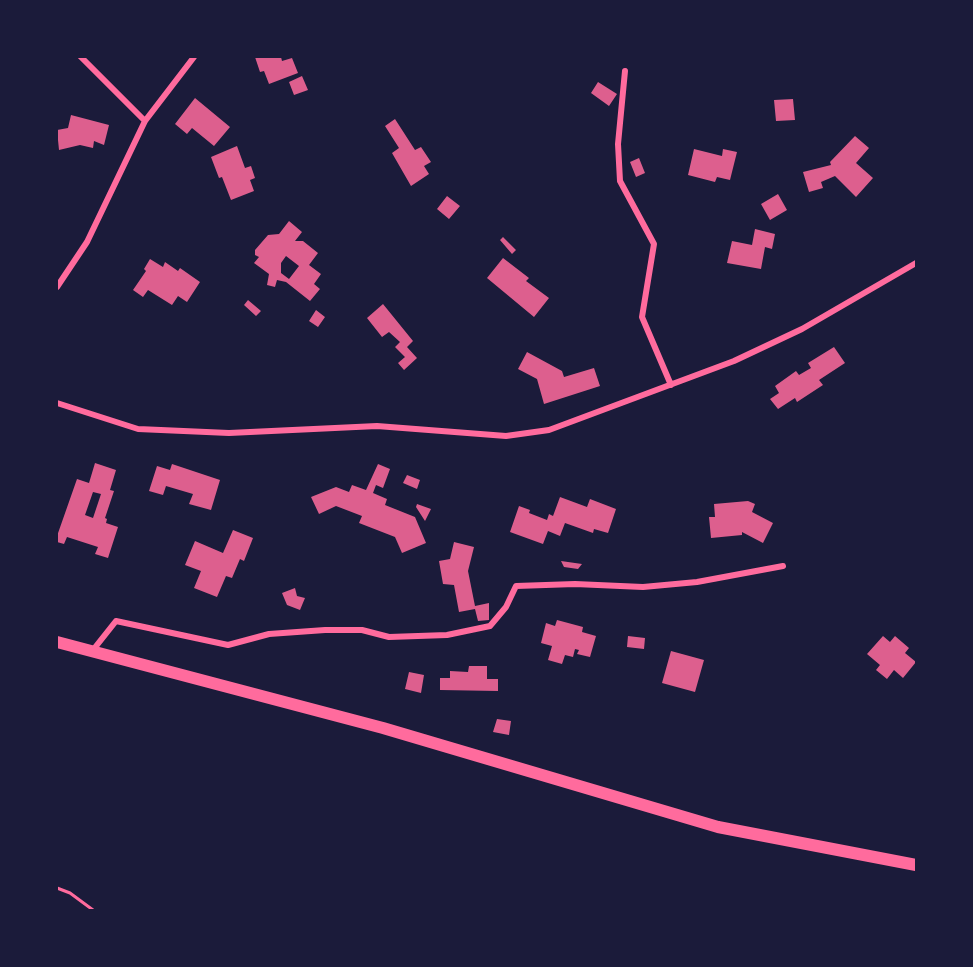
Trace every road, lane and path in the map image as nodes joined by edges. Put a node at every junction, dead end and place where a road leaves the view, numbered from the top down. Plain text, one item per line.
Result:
1 (81, 57) edge
2 (194, 57) edge
3 (625, 71) dead end
4 (145, 121) junction
5 (916, 263) edge
6 (57, 287) edge
7 (670, 385) junction
8 (57, 403) edge
9 (783, 566) dead end
10 (57, 642) edge
11 (92, 651) junction
12 (916, 865) edge
13 (57, 888) edge
14 (93, 910) edge

1 - 4 street
2 - 4 street
3 - 7 street
4 - 6 street
5 - 7 street
7 - 8 street
9 - 11 street
10 - 11 main road
11 - 12 main road
13 - 14 path

